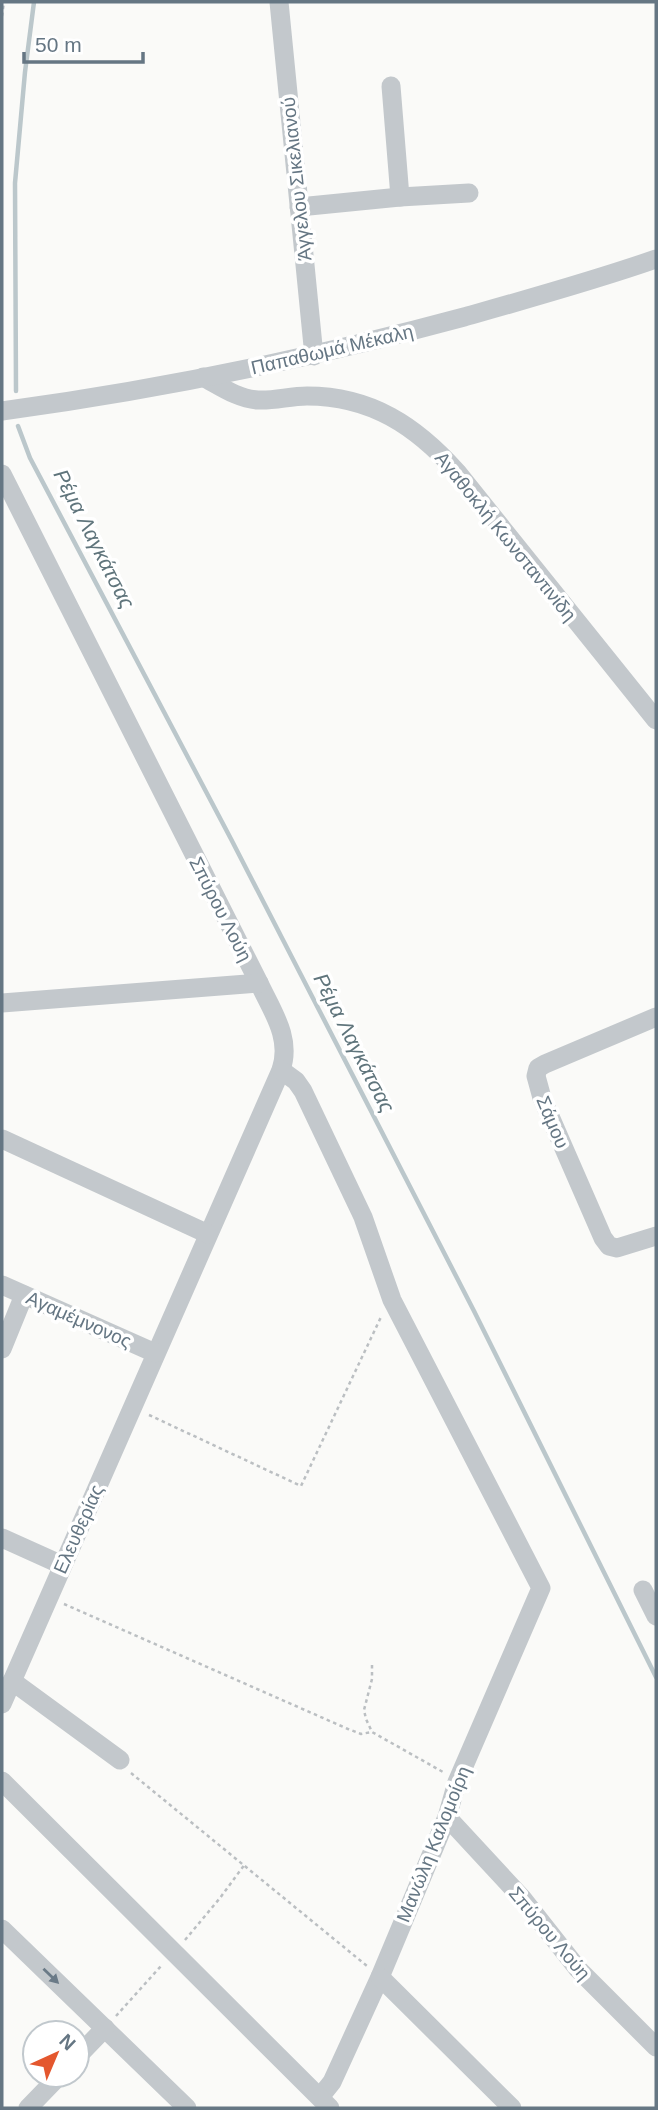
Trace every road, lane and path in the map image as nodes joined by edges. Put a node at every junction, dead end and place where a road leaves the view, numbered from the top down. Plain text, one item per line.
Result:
1 (4, 2) edge
2 (279, 2) edge
3 (2, 16) edge
4 (391, 86) dead end
5 (469, 193) dead end
6 (400, 197) junction
7 (299, 207) junction
8 (656, 259) edge
9 (314, 356) junction
10 (203, 377) junction
11 (2, 411) edge
12 (2, 474) edge
13 (656, 720) edge
14 (259, 983) junction
15 (2, 1003) edge
16 (656, 1017) edge
17 (281, 1070) junction
18 (2, 1139) edge
19 (208, 1234) junction
20 (656, 1236) edge
21 (2, 1285) edge
22 (24, 1295) junction
23 (392, 1300) junction
24 (2, 1349) edge
25 (155, 1353) junction
26 (132, 1407) junction
27 (2, 1538) edge
28 (62, 1565) junction
29 (643, 1590) dead end
30 (48, 1597) junction
31 (656, 1616) edge
32 (372, 1665) dead end
33 (12, 1681) junction
34 (2, 1704) edge
35 (372, 1732) junction
36 (120, 1760) joint
37 (2, 1781) edge
38 (457, 1782) junction
39 (447, 1816) junction
40 (2, 1929) edge
41 (380, 1977) junction
42 (105, 2028) junction
43 (91, 2042) edge
44 (656, 2047) edge
45 (46, 2089) edge
46 (325, 2103) edge
47 (28, 2108) edge
48 (187, 2108) edge
49 (512, 2108) edge

1 - 3 path
2 - 7 street, Άγγελου Σικελιανού
4 - 6 street
5 - 6 street
6 - 7 street
7 - 9 street, Άγγελου Σικελιανού
8 - 9 street, Παπαθωμά Μέκαλη
9 - 10 street, Παπαθωμά Μέκαλη
10 - 11 street, Παπαθωμά Μέκαλη
10 - 13 street, Αγαθοκλή Κωνσταντινίδη
12 - 14 street, Σπύρου Λούη
14 - 15 street
14 - 17 street, Σπύρου Λούη
16 - 20 street, Σάμου
17 - 19 street, Σπύρου Λούη
17 - 23 street
18 - 19 street
19 - 25 street, Σπύρου Λούη
21 - 22 street, Αγαμέμνονoς
22 - 24 street
22 - 25 street, Αγαμέμνονoς
23 - 26 path
23 - 38 street, Μανώλη Καλομοίρη
25 - 26 street, Ελευθερίας
26 - 28 street, Ελευθερίας
27 - 28 street
28 - 30 street, Ελευθερίας
29 - 31 street
30 - 33 street, Ελευθερίας
30 - 35 path
32 - 35 path
33 - 34 street, Ελευθερίας
33 - 36 street
35 - 38 path
36 - 41 path
37 - 46 street
38 - 39 street, Μανώλη Καλομοίρη
39 - 41 street, Μανώλη Καλομοίρη
39 - 44 street, Σπύρου Λούη
40 -> 42 street
41 - 46 street, Μανώλη Καλομοίρη
41 - 49 street
42 - 43 street
42 - 48 street
45 - 47 street

